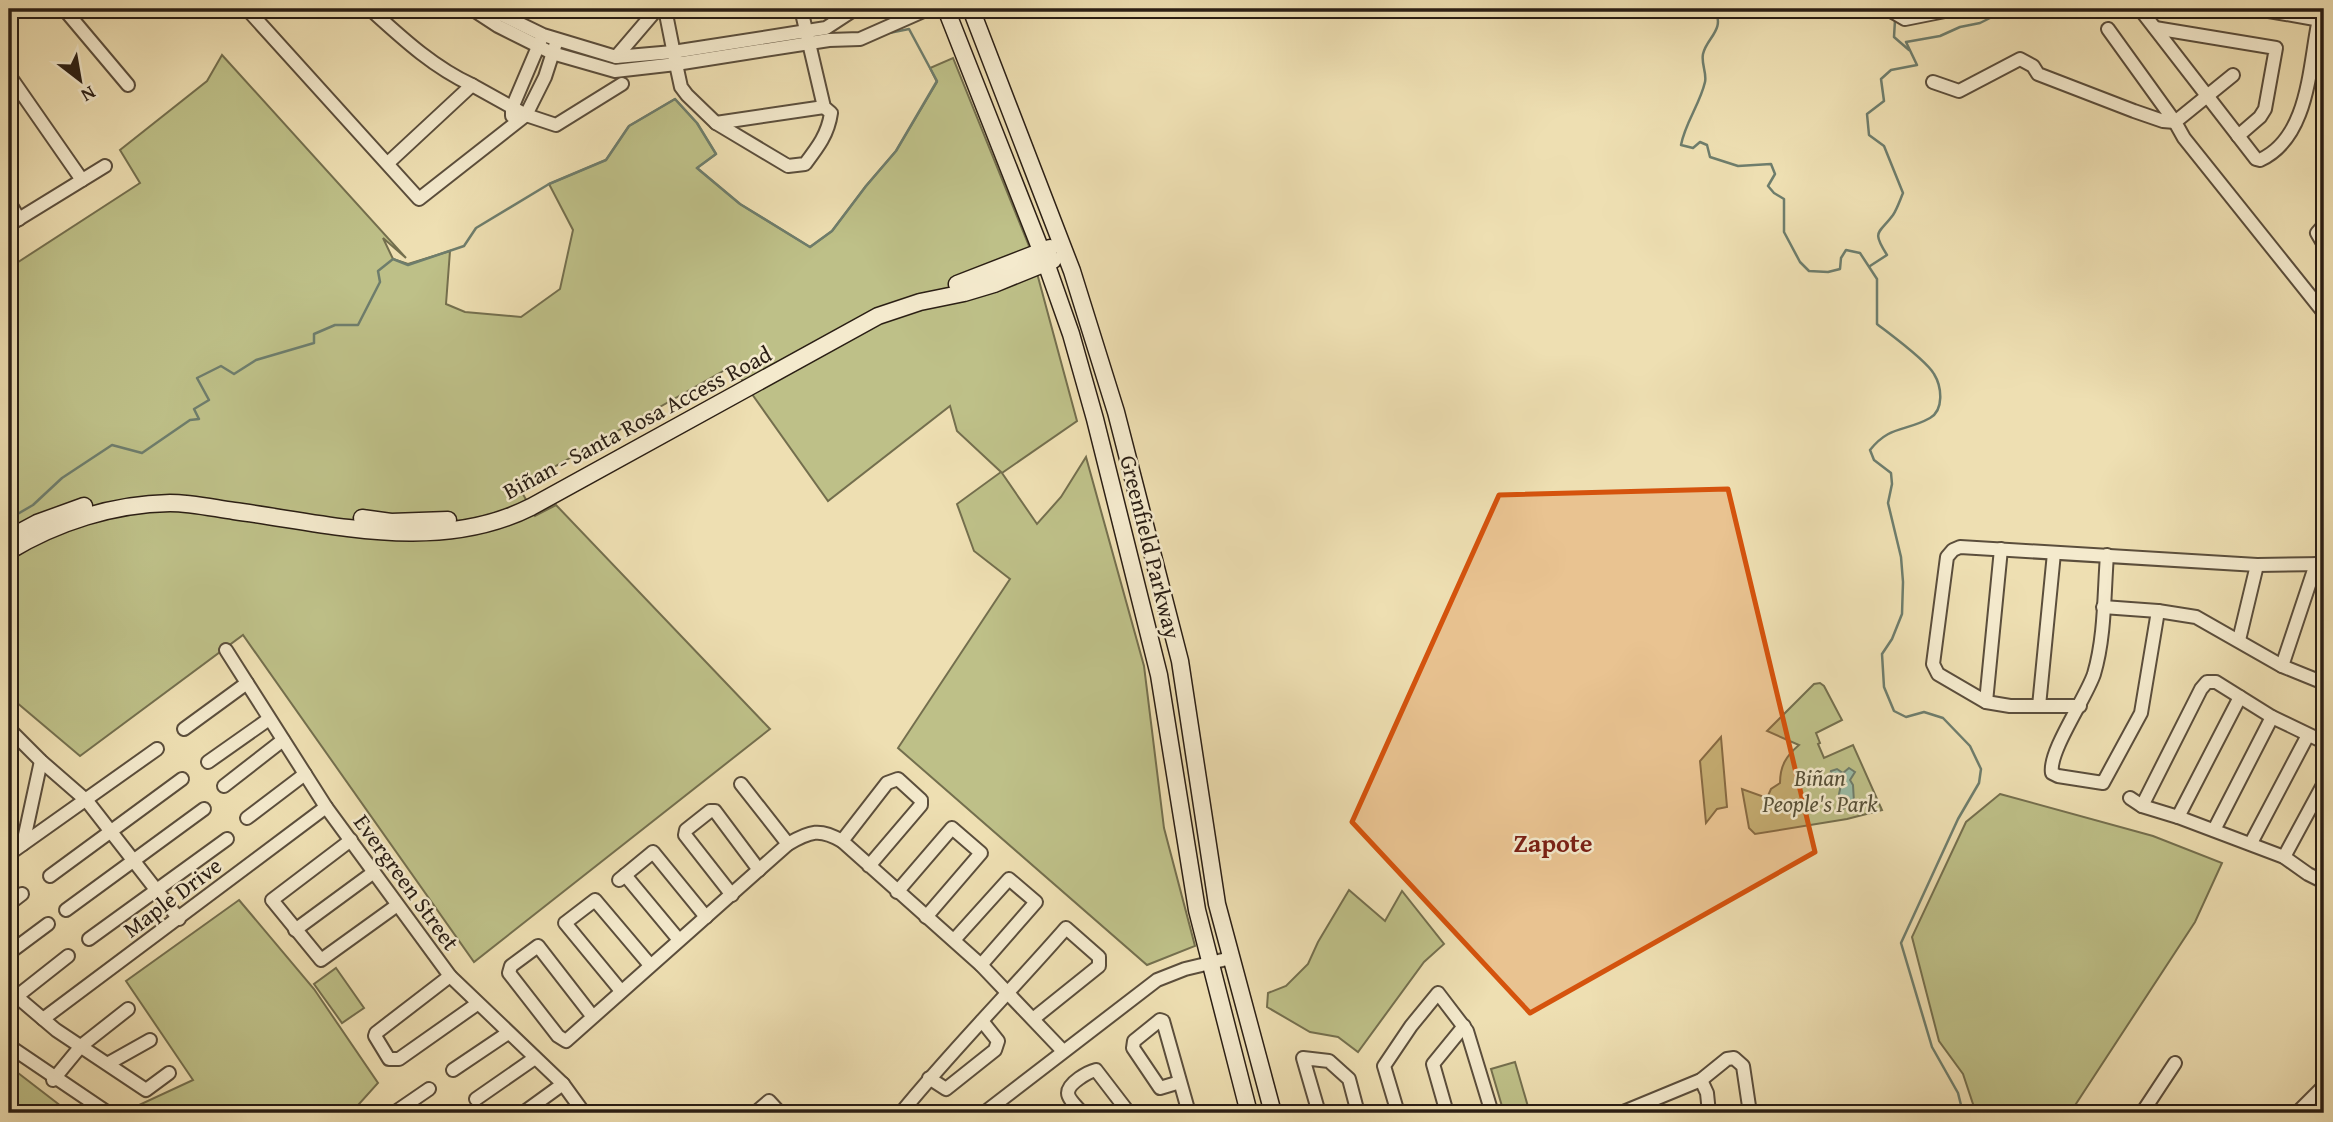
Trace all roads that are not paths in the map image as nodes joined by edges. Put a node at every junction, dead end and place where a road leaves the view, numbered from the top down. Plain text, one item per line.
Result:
1 (247, 9) edge
2 (370, 9) edge
3 (472, 9) edge
4 (490, 9) edge
5 (657, 9) edge
6 (665, 9) edge
7 (801, 9) edge
8 (855, 9) edge
9 (929, 9) edge
10 (946, 9) edge
11 (971, 9) edge
12 (1888, 9) edge
13 (1955, 9) edge
14 (2140, 9) edge
15 (2257, 9) edge
16 (71, 11) edge
17 (902, 15) edge
18 (2155, 28) junction
19 (2108, 29) dead end
20 (807, 38) junction
21 (557, 40) junction
22 (540, 41) junction
23 (552, 53) junction
24 (616, 57) junction
25 (674, 58) junction
26 (992, 62) junction
27 (9, 75) edge
28 (2233, 75) dead end
29 (1933, 82) dead end
30 (622, 84) dead end
31 (128, 85) dead end
32 (472, 85) junction
33 (977, 89) junction
34 (2206, 95) junction
35 (824, 107) junction
36 (512, 108) junction
37 (526, 115) junction
38 (2175, 122) junction
39 (716, 123) junction
40 (511, 127) junction
41 (2238, 136) junction
42 (388, 163) junction
43 (105, 166) dead end
44 (82, 180) junction
45 (9, 202) edge
46 (14, 222) edge
47 (2320, 229) edge
48 (2324, 245) edge
49 (1065, 249) junction
50 (1044, 258) junction
51 (2324, 313) edge
52 (198, 501) junction
53 (9, 538) edge
54 (2001, 549) junction
55 (9, 551) edge
56 (2054, 553) junction
57 (2107, 555) junction
58 (2320, 564) edge
59 (2257, 565) junction
60 (2103, 607) junction
61 (2158, 611) junction
62 (2239, 640) junction
63 (226, 650) dead end
64 (2283, 666) junction
65 (247, 683) junction
66 (2324, 683) edge
67 (2239, 697) junction
68 (1986, 702) junction
69 (2039, 706) junction
70 (2080, 706) junction
71 (2272, 717) junction
72 (269, 719) junction
73 (184, 729) dead end
74 (9, 730) edge
75 (2308, 736) junction
76 (283, 740) junction
77 (2324, 743) edge
78 (157, 749) dead end
79 (41, 761) junction
80 (208, 762) dead end
81 (305, 774) junction
82 (182, 779) dead end
83 (2324, 783) edge
84 (741, 784) dead end
85 (224, 786) dead end
86 (2130, 798) dead end
87 (87, 801) junction
88 (2143, 806) junction
89 (326, 807) junction
90 (204, 809) dead end
91 (1202, 809) junction
92 (1181, 812) junction
93 (2178, 817) junction
94 (247, 818) dead end
95 (2214, 830) junction
96 (111, 831) junction
97 (227, 839) dead end
98 (351, 840) junction
99 (842, 841) junction
100 (2251, 843) junction
101 (23, 844) junction
102 (788, 844) junction
103 (9, 854) edge
104 (2284, 857) junction
105 (132, 859) junction
106 (869, 866) junction
107 (2324, 867) edge
108 (759, 870) junction
109 (374, 872) junction
110 (50, 876) dead end
111 (2321, 881) edge
112 (156, 889) junction
113 (897, 892) junction
114 (23, 894) dead end
115 (732, 895) junction
116 (9, 904) edge
117 (396, 906) junction
118 (66, 909) dead end
119 (706, 917) junction
120 (926, 917) junction
121 (179, 919) junction
122 (48, 924) dead end
123 (295, 930) junction
124 (89, 939) dead end
125 (679, 940) junction
126 (954, 940) junction
127 (9, 953) edge
128 (68, 956) dead end
129 (1231, 958) junction
130 (1210, 963) junction
131 (650, 965) junction
132 (981, 965) junction
133 (450, 976) junction
134 (621, 991) junction
135 (1010, 993) junction
136 (12, 994) edge
137 (477, 1004) junction
138 (128, 1009) dead end
139 (593, 1017) junction
140 (43, 1019) junction
141 (1033, 1019) junction
142 (982, 1021) junction
143 (1464, 1026) junction
144 (508, 1032) junction
145 (150, 1040) dead end
146 (9, 1046) edge
147 (80, 1046) junction
148 (1063, 1051) junction
149 (535, 1058) junction
150 (109, 1063) junction
151 (2175, 1063) dead end
152 (453, 1070) dead end
153 (169, 1073) dead end
154 (929, 1078) junction
155 (54, 1079) junction
156 (1701, 1080) junction
157 (1180, 1082) junction
158 (563, 1084) junction
159 (2324, 1086) edge
160 (429, 1089) dead end
161 (476, 1099) dead end
162 (108, 1113) edge
163 (394, 1113) edge
164 (523, 1113) edge
165 (582, 1113) edge
166 (755, 1113) edge
167 (780, 1113) edge
168 (901, 1113) edge
169 (984, 1113) edge
170 (1082, 1113) edge
171 (1129, 1113) edge
172 (1189, 1113) edge
173 (1249, 1113) edge
174 (1273, 1113) edge
175 (1319, 1113) edge
176 (1358, 1113) edge
177 (1398, 1113) edge
178 (1447, 1113) edge
179 (1492, 1113) edge
180 (1624, 1113) edge
181 (1709, 1113) edge
182 (1750, 1113) edge
183 (2142, 1113) edge
184 (2297, 1113) edge

1 - 42 street
2 - 32 street
3 - 22 street
4 - 22 street
5 - 24 street
6 - 25 street
7 - 20 street
8 - 20 street
9 - 17 street
10 - 33 main road, Greenfield Parkway
11 - 26 main road, Greenfield Parkway
12 - 13 street
14 - 18 street
15 - 41 street
16 - 31 street
17 - 20 street
18 - 34 street
18 - 41 street
19 - 38 street
20 - 25 street
20 - 35 street
21 - 22 street
21 - 23 street
21 - 24 street
22 - 23 street
22 - 36 street
23 - 25 street
23 - 37 street
24 - 25 street
25 - 39 street
26 - 33 main road
26 - 49 main road, Greenfield Parkway
27 - 44 street
28 - 34 street
29 - 38 street
30 - 37 street
32 - 36 street
32 - 42 street
33 - 50 main road, Greenfield Parkway
34 - 38 street
34 - 41 street
35 - 39 street
35 - 39 street
36 - 37 street
36 - 40 street
37 - 40 street
38 - 51 street
40 - 42 street
43 - 44 street
44 - 46 street
45 - 46 street
47 - 48 street
49 - 50 main road, Biñan - Santa Rosa Access Road
49 - 91 main road, Greenfield Parkway
50 - 52 main road, Biñan - Santa Rosa Access Road
50 - 92 main road, Greenfield Parkway
52 - 53 main road, Biñan - Santa Rosa Access Road
52 - 55 main road, Biñan - Santa Rosa Access Road
54 - 56 street
54 - 68 street
54 - 68 street
56 - 57 street
56 - 69 street
57 - 59 street
57 - 60 street
58 - 59 street
58 - 64 street
59 - 62 street
60 - 61 street
60 - 70 street
61 - 62 street
61 - 70 street
62 - 64 street
63 - 65 street, Evergreen Street
64 - 66 street
65 - 72 street, Evergreen Street
65 - 73 street
67 - 71 street
67 - 88 street
67 - 93 street
68 - 69 street
69 - 70 street
71 - 75 street
71 - 95 street
72 - 76 street, Evergreen Street
72 - 80 street
74 - 79 street
75 - 77 street
75 - 100 street
76 - 81 street, Evergreen Street
76 - 85 street
78 - 87 street
79 - 87 street
79 - 101 street
81 - 89 street, Evergreen Street
81 - 94 street
82 - 96 street
83 - 104 street
84 - 102 street
86 - 88 street
87 - 96 street
87 - 101 street
88 - 93 street
89 - 98 street, Evergreen Street
89 - 121 street, Maple Drive
90 - 105 street
91 - 92 main road
91 - 129 main road, Greenfield Parkway
92 - 130 main road, Greenfield Parkway
93 - 95 street
95 - 100 street
96 - 105 street
96 - 110 street
97 - 112 street
98 - 109 street, Evergreen Street
98 - 123 street
99 - 102 street
99 - 106 street
99 - 106 street
100 - 104 street
101 - 103 street
102 - 108 street
104 - 111 street
105 - 112 street
105 - 118 street
106 - 113 street
107 - 111 street
108 - 115 street
108 - 115 street
109 - 117 street, Evergreen Street
109 - 123 street
112 - 121 street
112 - 124 street
113 - 120 street
113 - 120 street
114 - 116 street
115 - 119 street
117 - 123 street
117 - 133 street, Evergreen Street
119 - 125 street
119 - 125 street
120 - 126 street
121 - 140 street, Maple Drive
122 - 127 street
125 - 131 street
126 - 132 street
126 - 132 street
128 - 136 street
129 - 130 street
129 - 174 main road, Greenfield Parkway
130 - 148 street
130 - 173 main road, Greenfield Parkway
131 - 134 street
131 - 134 street
132 - 135 street
133 - 137 street, Evergreen Street
133 - 137 street
134 - 139 street
135 - 141 street
135 - 141 street
135 - 142 street
136 - 140 street
137 - 144 street, Evergreen Street
138 - 147 street
139 - 139 street
140 - 147 street
141 - 148 street
142 - 154 street
142 - 154 street
143 - 177 street
143 - 178 street
143 - 179 street
144 - 149 street, Evergreen Street
144 - 152 street
145 - 150 street
146 - 155 street
147 - 150 street
147 - 155 street
148 - 169 street
149 - 158 street, Evergreen Street
149 - 161 street
150 - 153 street
151 - 183 street
154 - 168 street
155 - 162 street
156 - 180 street
156 - 181 street
156 - 182 street
157 - 157 street
157 - 172 street
158 - 164 street
158 - 165 street, Evergreen Street
159 - 184 street
160 - 163 street
166 - 167 street
170 - 171 street
175 - 176 street

